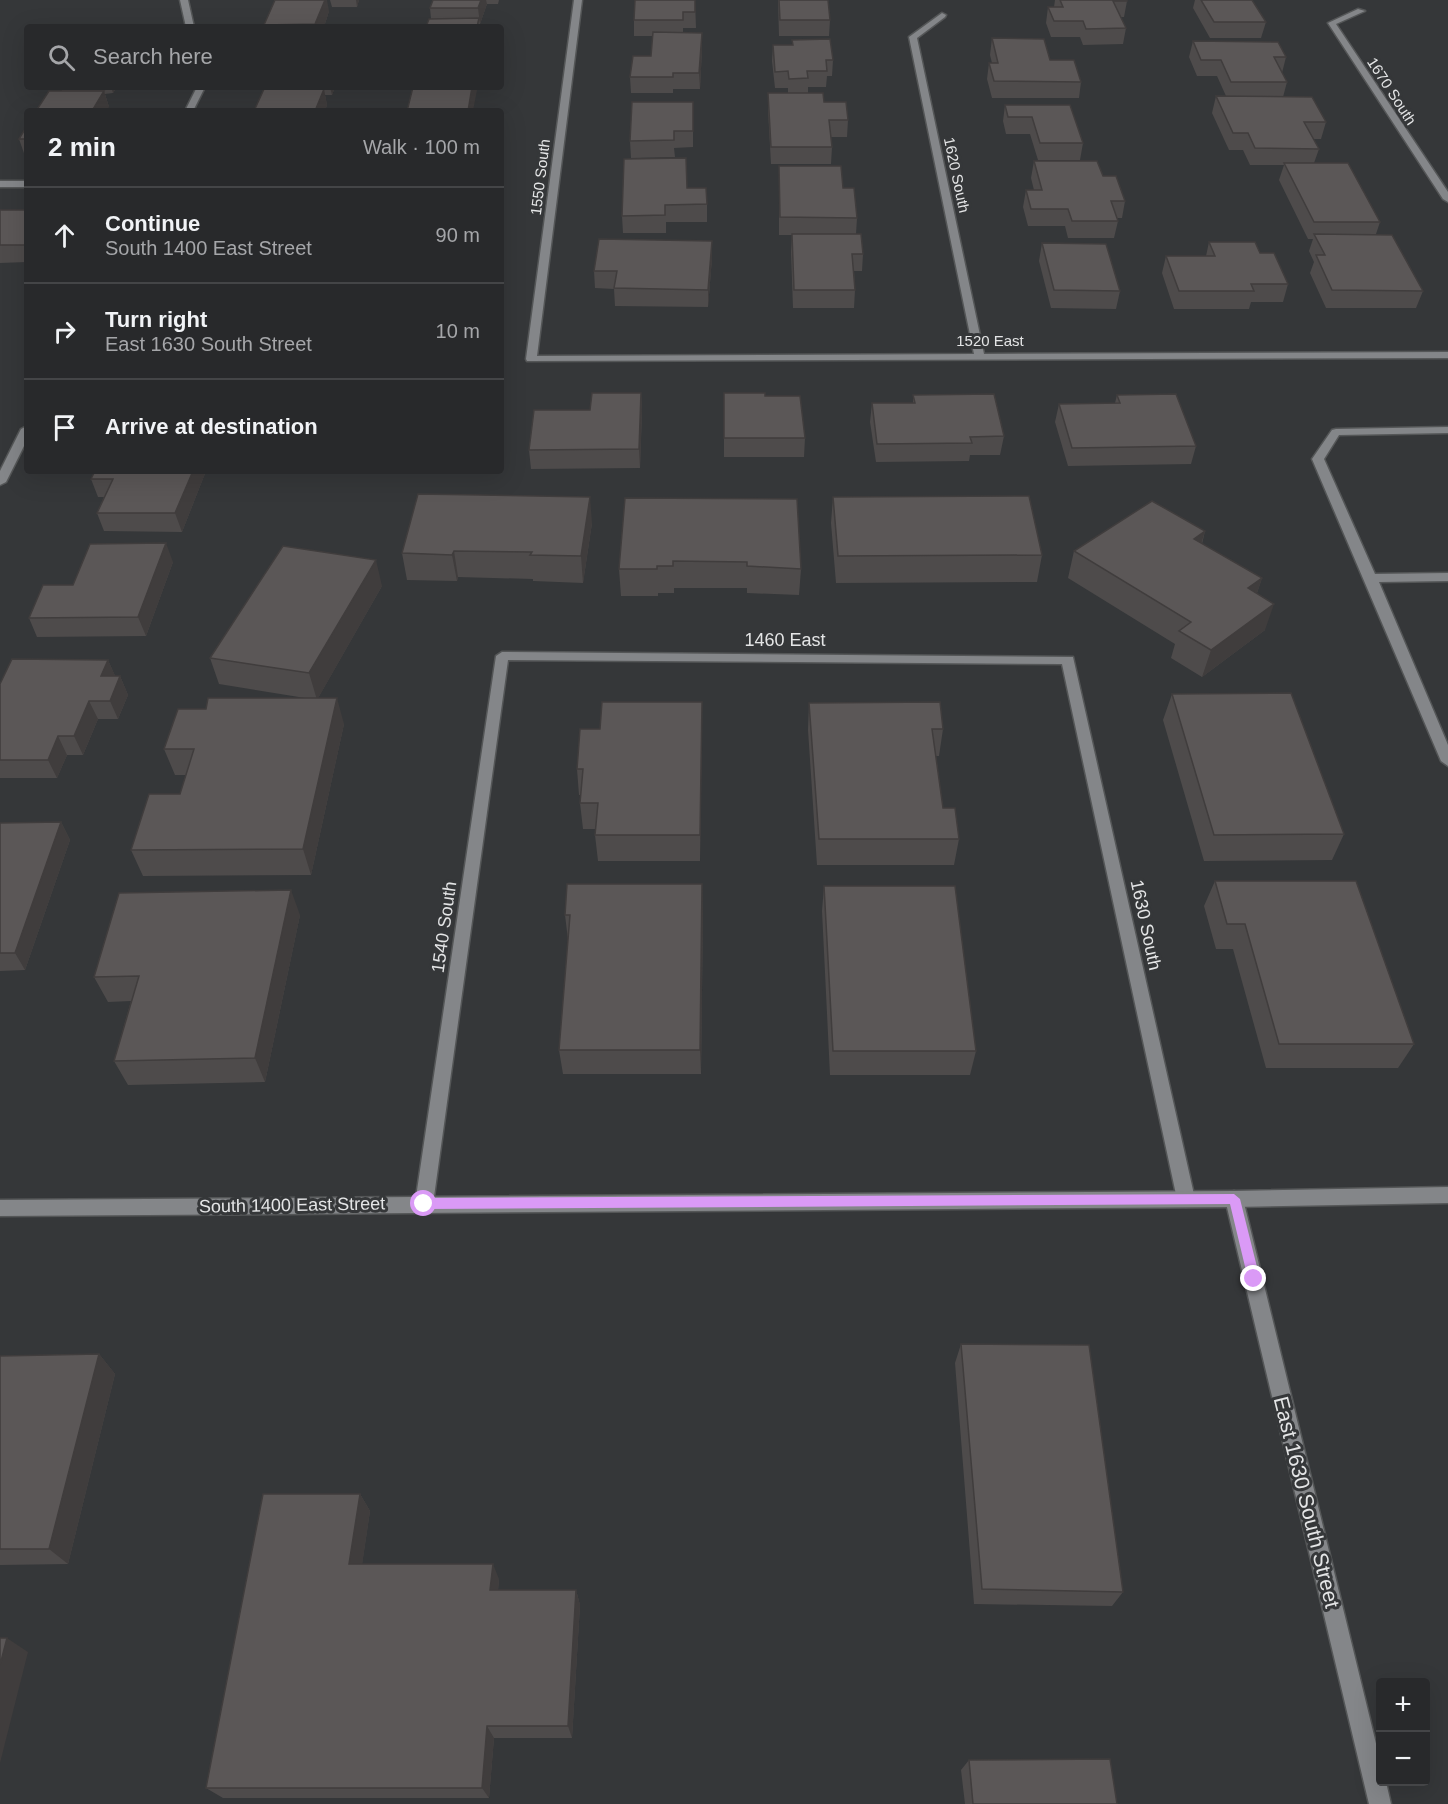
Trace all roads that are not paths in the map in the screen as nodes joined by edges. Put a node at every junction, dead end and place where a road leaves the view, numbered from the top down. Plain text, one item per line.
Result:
1 (184, 0) edge
2 (578, 0) edge
3 (1361, 11) dead end
4 (942, 15) dead end
5 (189, 24) edge
6 (200, 90) edge
7 (190, 108) edge
8 (0, 184) edge
9 (24, 184) edge
10 (1448, 199) edge
11 (979, 355) junction
12 (1448, 355) edge
13 (531, 359) joint
14 (1448, 430) edge
15 (24, 435) edge
16 (0, 482) edge
17 (1448, 577) edge
18 (1371, 578) junction
19 (502, 656) joint
20 (1068, 660) joint
21 (1448, 761) edge
22 (1448, 1195) edge
23 (1186, 1199) junction
24 (1234, 1199) junction
25 (424, 1204) junction
26 (0, 1208) edge
27 (1380, 1804) edge

1 - 5 street
2 - 13 street, 1550 South
3 - 10 street, 1670 South
4 - 11 street, 1620 South
6 - 7 street
8 - 9 street
11 - 12 street, 1520 East
11 - 13 street, 1520 East
14 - 18 street
15 - 16 street
17 - 18 street
18 - 21 street
19 - 20 street, 1460 East
19 - 25 street, 1540 South
20 - 23 street, 1630 South
22 - 24 street, South 1400 East Street
23 - 24 street, South 1400 East Street
23 - 25 street, South 1400 East Street
24 - 27 street, East 1630 South Street
25 - 26 street, South 1400 East Street

